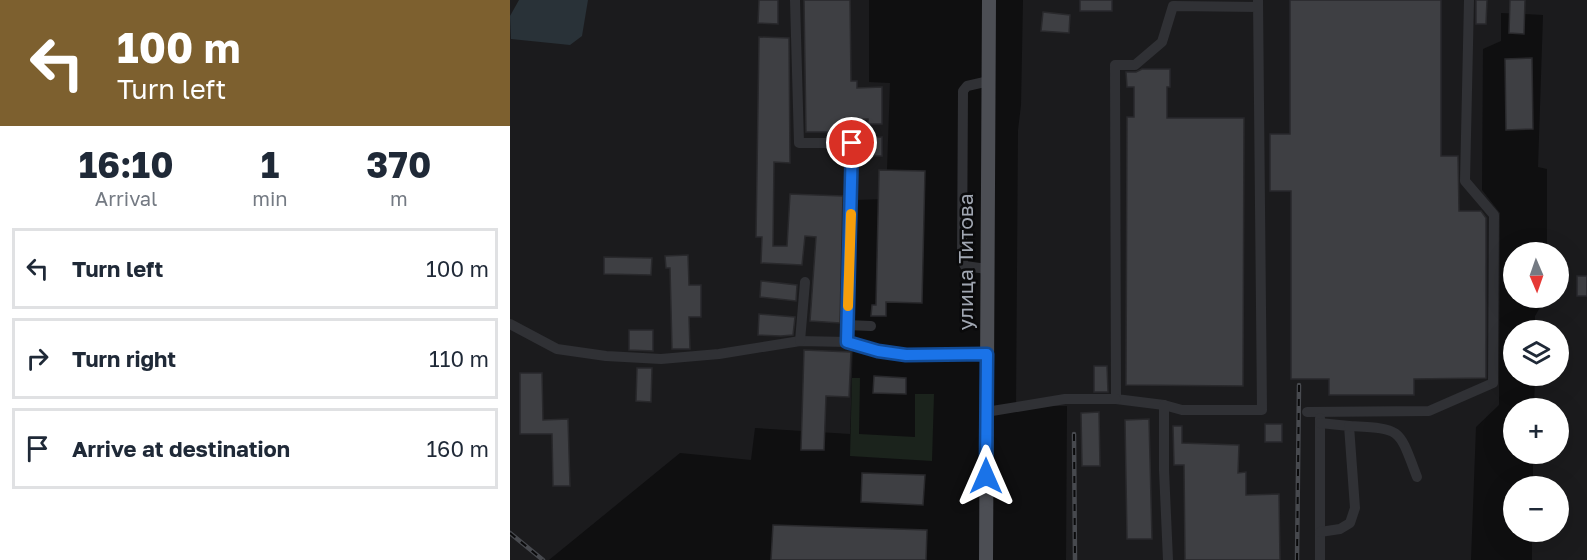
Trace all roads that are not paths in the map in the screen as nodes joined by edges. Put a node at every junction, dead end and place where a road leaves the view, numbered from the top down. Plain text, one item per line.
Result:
1 (795, 0) edge
2 (989, 0) edge
3 (1469, 0) edge
4 (1174, 3) edge
5 (1258, 4) edge
6 (988, 81) junction
7 (987, 269) junction
8 (805, 282) dead end
9 (510, 324) edge
10 (847, 325) junction
11 (871, 327) dead end
12 (800, 341) junction
13 (847, 342) junction
14 (987, 354) junction
15 (1116, 399) junction
16 (1164, 405) junction
17 (986, 412) junction
18 (1307, 412) dead end
19 (1320, 417) junction
20 (1349, 426) junction
21 (1417, 477) dead end
22 (1320, 532) junction
23 (986, 560) edge
24 (1168, 560) edge
25 (1320, 560) edge

1 - 10 lane
2 - 6 main road, улица Титова
3 - 19 lane
4 - 5 lane
4 - 15 lane
5 - 16 lane
6 - 7 main road, улица Титова
6 - 7 lane
7 - 14 main road, улица Титова
8 - 12 lane
9 - 12 lane
10 - 11 lane
10 - 13 lane
12 - 13 lane
13 - 14 lane
14 - 17 main road, улица Титова
15 - 16 lane
15 - 17 lane
16 - 24 lane
17 - 23 main road, улица Титова
18 - 19 lane
19 - 20 lane
19 - 22 lane
20 - 21 lane
20 - 22 lane
22 - 25 lane

